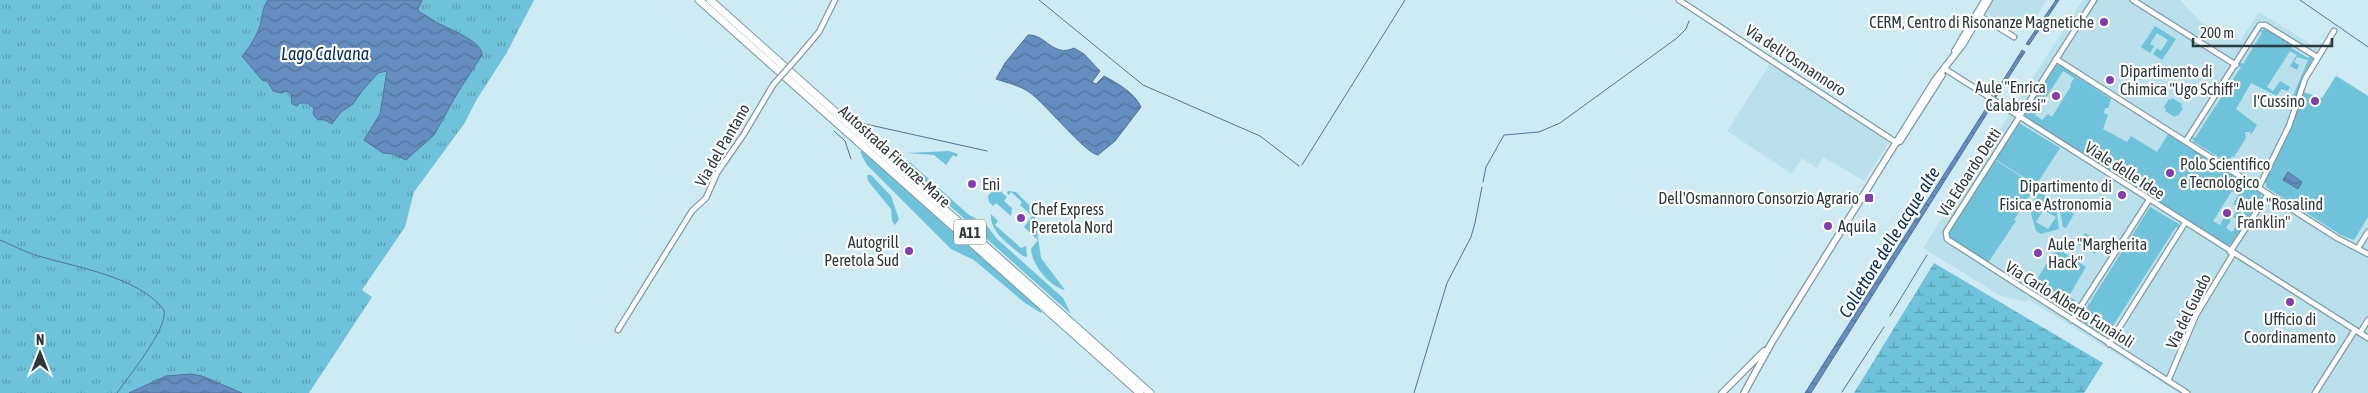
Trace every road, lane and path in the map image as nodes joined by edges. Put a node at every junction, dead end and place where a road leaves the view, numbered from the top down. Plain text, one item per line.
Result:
1 (699, 0) edge
2 (710, 0) edge
3 (835, 0) edge
4 (1679, 0) edge
5 (1984, 0) edge
6 (1989, 0) edge
7 (2094, 0) edge
8 (2133, 0) edge
9 (1980, 16) junction
10 (2334, 31) dead end
11 (2014, 37) dead end
12 (1954, 55) junction
13 (2317, 57) junction
14 (2056, 59) junction
15 (2236, 65) junction
16 (1944, 69) junction
17 (2019, 117) junction
18 (2186, 141) junction
19 (1897, 145) junction
20 (2259, 187) junction
21 (2268, 194) junction
22 (2149, 200) junction
23 (2185, 223) junction
24 (1946, 232) joint
25 (2368, 232) edge
26 (2358, 248) junction
27 (2232, 253) junction
28 (2368, 254) edge
29 (2072, 320) junction
30 (2368, 320) edge
31 (618, 330) dead end
32 (2357, 331) junction
33 (2368, 338) edge
34 (1772, 342) junction
35 (2109, 344) junction
36 (2168, 381) junction
37 (1140, 393) edge
38 (1150, 393) edge
39 (1722, 393) edge
40 (1744, 393) edge
41 (2187, 393) edge
42 (2314, 393) edge

1 - 37 highway, Autostrada Firenze-Mare / A11
2 - 38 highway, Autostrada Firenze-Mare / A11
3 - 31 street, Via del Pantano, bridge
4 - 19 street, Via dell'Osmannoro
5 - 12 main road
6 - 9 main road
7 - 14 street, Via Edoardo Detti
8 - 15 street
9 - 11 street
9 - 12 main road
10 - 13 street
12 - 16 main road
13 - 15 street
13 - 20 street
14 - 17 street, Via Edoardo Detti
14 - 18 street
15 - 18 street
16 - 17 street, Viale delle Idee
16 - 19 main road
17 - 22 street, Viale delle Idee
17 - 24 street, Via Edoardo Detti
18 - 20 street
19 - 34 main road
20 - 21 street
21 - 26 street
21 - 27 street, Via del Guado
22 - 23 street, Viale delle Idee
22 - 29 street
23 - 27 street, Viale delle Idee
23 - 35 street
24 - 29 street, Via Carlo Alberto Funaioli
25 - 26 street
26 - 28 street
27 - 32 street, Viale delle Idee
27 - 36 street, Via del Guado
29 - 35 street, Via Carlo Alberto Funaioli
30 - 32 street
32 - 33 street, Viale delle Idee
32 - 42 street
34 - 39 main road
34 - 40 main road
35 - 36 street, Via Carlo Alberto Funaioli
36 - 41 street, Via Carlo Alberto Funaioli

